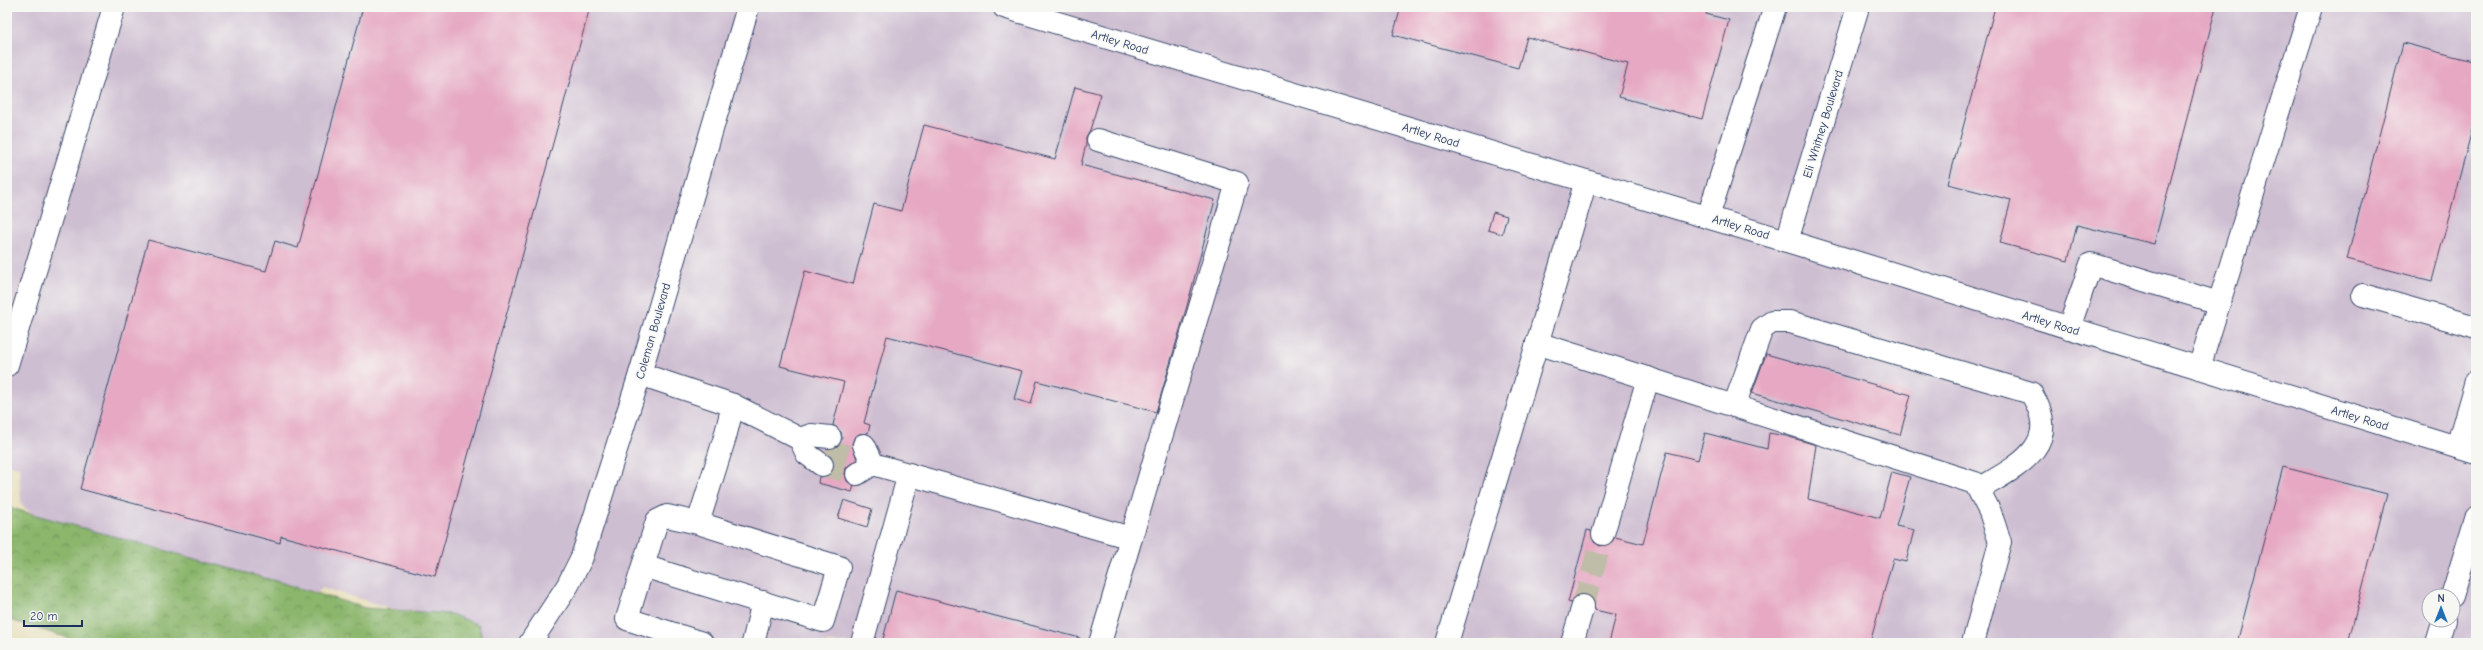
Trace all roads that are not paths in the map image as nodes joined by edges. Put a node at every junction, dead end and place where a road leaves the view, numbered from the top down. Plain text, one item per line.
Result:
1 (114, 7) edge
2 (748, 7) edge
3 (1004, 7) edge
4 (1775, 7) edge
5 (1858, 7) edge
6 (2311, 7) edge
7 (1098, 140) dead end
8 (1586, 181) junction
9 (1708, 217) junction
10 (1787, 241) junction
11 (2363, 295) dead end
12 (2219, 303) junction
13 (2476, 327) edge
14 (2069, 328) junction
15 (1537, 343) junction
16 (7, 365) edge
17 (2199, 368) junction
18 (640, 374) junction
19 (1648, 378) junction
20 (2476, 381) edge
21 (733, 405) junction
22 (1734, 406) junction
23 (826, 450) tunnel mouth
24 (2466, 450) edge
25 (864, 461) tunnel mouth
26 (909, 474) junction
27 (1979, 489) junction
28 (2476, 518) edge
29 (698, 523) junction
30 (1603, 534) tunnel mouth
31 (1131, 538) junction
32 (643, 566) junction
33 (2454, 588) edge
34 (763, 602) junction
35 (1583, 606) tunnel mouth
36 (2442, 628) edge
37 (530, 643) edge
38 (702, 643) edge
39 (753, 643) edge
40 (862, 643) edge
41 (1100, 643) edge
42 (1447, 643) edge
43 (1572, 643) edge
44 (1973, 643) edge
45 (2437, 643) edge

1 - 16 street
2 - 18 street, Coleman Boulevard
3 - 8 street, Artley Road
4 - 9 street
5 - 10 street, Eli Whitney Boulevard
6 - 12 street
7 - 31 street
8 - 9 street, Artley Road
8 - 15 street
9 - 10 street, Artley Road
10 - 14 street, Artley Road
11 - 13 street
12 - 14 street
12 - 17 street
14 - 17 street, Artley Road
15 - 19 street
15 - 42 street
17 - 24 street, Artley Road
18 - 21 street
18 - 37 street, Coleman Boulevard
19 - 22 street
19 - 30 street
20 - 24 street
21 - 23 street
21 - 29 street
22 - 27 street
22 - 27 street
25 - 26 street
26 - 31 street
26 - 40 street
27 - 44 street
28 - 33 street
29 - 32 street
29 - 34 street
31 - 41 street
32 - 34 street
32 - 38 street
34 - 39 street
35 - 43 street
36 - 45 street

